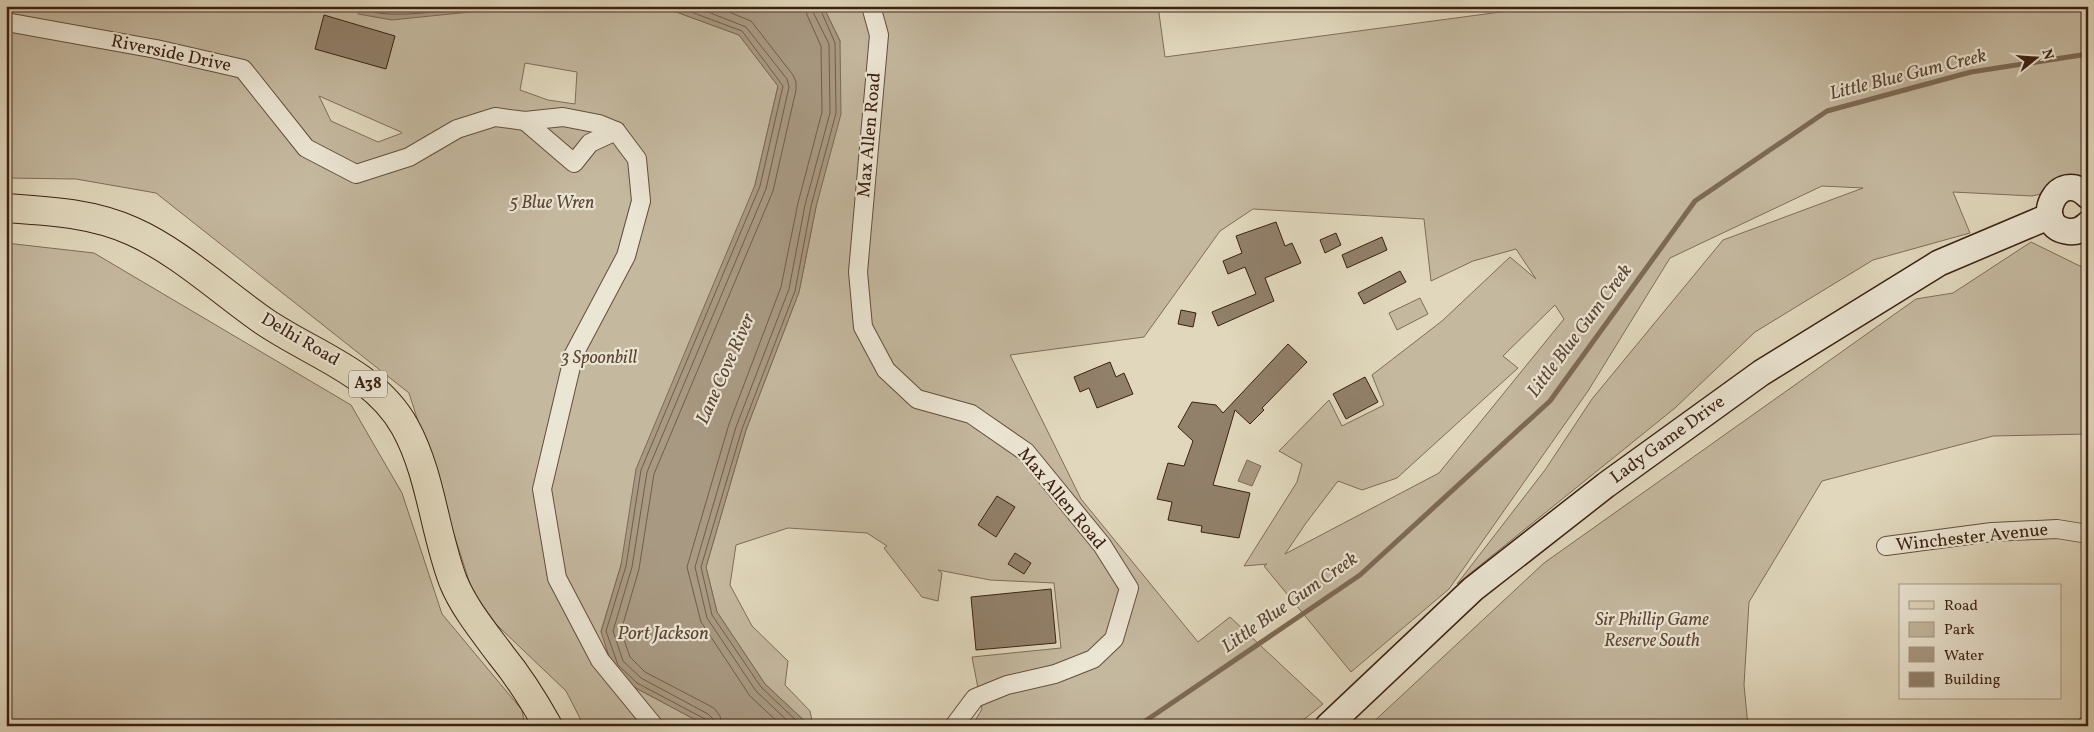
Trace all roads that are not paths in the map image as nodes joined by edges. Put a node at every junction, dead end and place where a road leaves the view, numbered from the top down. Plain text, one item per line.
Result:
1 (871, 6) edge
2 (6, 22) edge
3 (525, 121) junction
4 (616, 131) junction
5 (2088, 196) edge
6 (6, 208) edge
7 (2050, 216) junction
8 (2088, 224) edge
9 (2088, 534) edge
10 (1886, 546) dead end
11 (502, 656) junction
12 (548, 726) edge
13 (564, 726) edge
14 (654, 726) edge
15 (954, 726) edge
16 (1328, 726) edge

1 - 15 street, Max Allen Road
2 - 3 street, Riverside Drive
3 - 4 street, Riverside Drive
3 - 4 street
4 - 14 street
5 - 7 main road
6 - 11 main road, Delhi Road / A38
7 - 8 main road
7 - 16 main road, Lady Game Drive
9 - 10 street, Winchester Avenue
11 - 12 main road, Delhi Road / A38
11 - 13 main road, Delhi Road / A38

